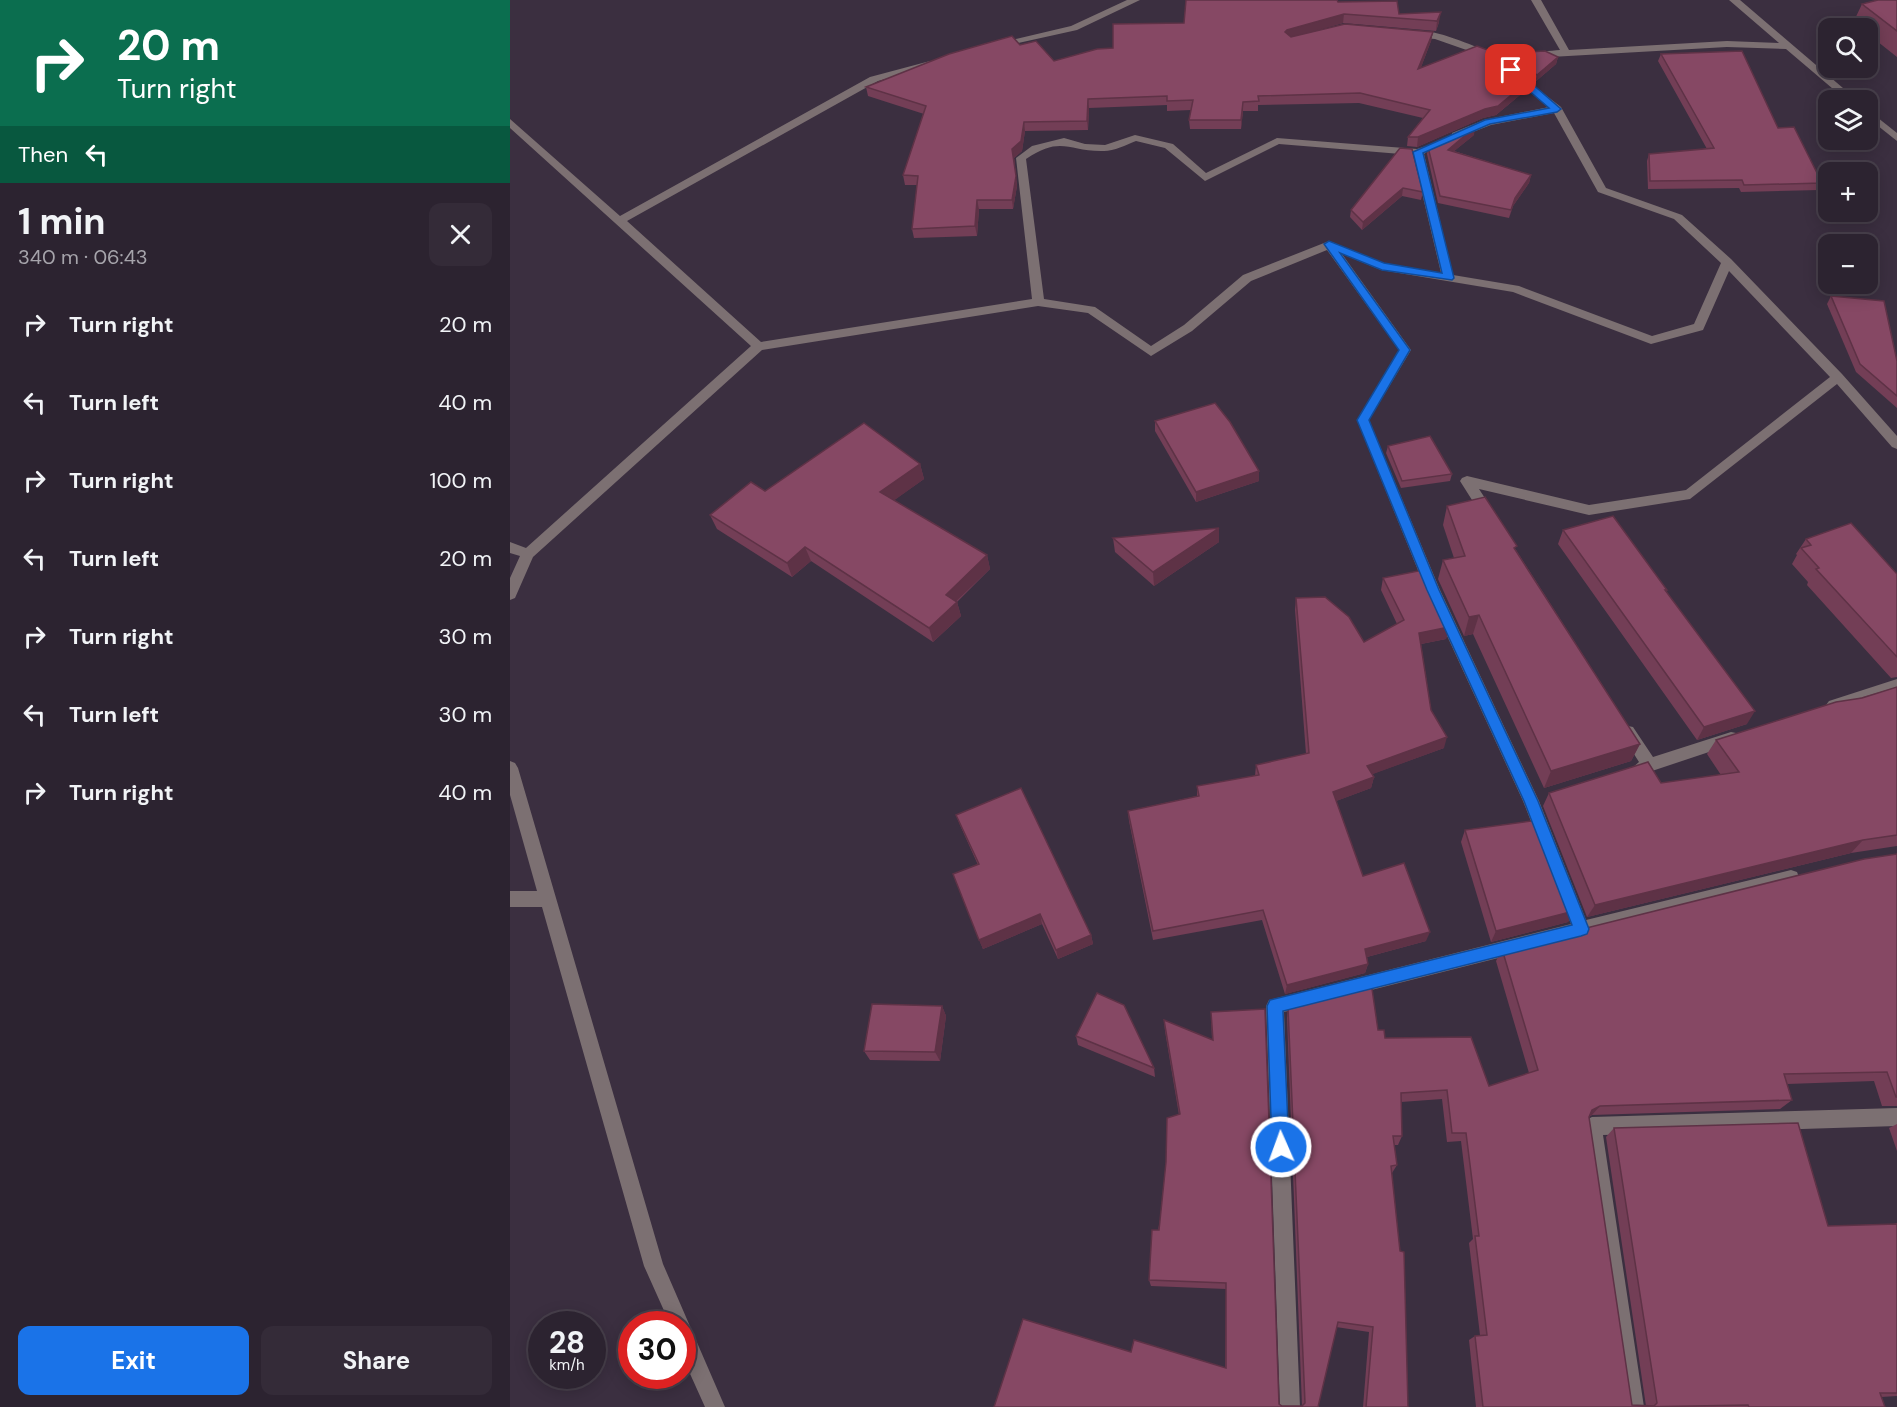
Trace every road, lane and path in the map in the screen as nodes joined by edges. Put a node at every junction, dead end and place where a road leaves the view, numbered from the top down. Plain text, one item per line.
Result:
1 (1135, 0) edge
2 (1536, 0) edge
3 (1734, 0) edge
4 (1401, 33) edge
5 (1787, 46) junction
6 (982, 49) edge
7 (1566, 53) junction
8 (1496, 57) junction
9 (939, 61) edge
10 (1840, 90) edge
11 (1557, 109) junction
12 (510, 122) edge
13 (1878, 122) edge
14 (1897, 138) edge
15 (1418, 152) junction
16 (619, 220) junction
17 (1329, 244) junction
18 (1727, 262) junction
19 (1448, 278) junction
20 (1038, 302) junction
21 (758, 345) junction
22 (1838, 377) junction
23 (1897, 444) edge
24 (1499, 530) edge
25 (510, 547) edge
26 (528, 554) junction
27 (510, 594) edge
28 (1897, 685) edge
29 (1818, 710) edge
30 (1617, 716) edge
31 (1750, 732) edge
32 (1649, 765) junction
33 (510, 768) edge
34 (1627, 772) edge
35 (1807, 873) edge
36 (547, 898) junction
37 (510, 899) edge
38 (1581, 929) junction
39 (1897, 1117) edge
40 (674, 1311) edge
41 (696, 1363) edge
42 (715, 1407) edge
43 (1290, 1407) edge
44 (1634, 1407) edge

1 - 6 street
2 - 7 street
3 - 5 street
4 - 8 street
5 - 7 street
5 - 10 street
7 - 8 street
8 - 11 street
9 - 16 street
11 - 15 street
11 - 18 street
12 - 16 street
13 - 14 street
15 - 19 street
15 - 20 street
16 - 21 street
17 - 19 street
17 - 20 street
17 - 38 street
18 - 19 street
18 - 22 street
20 - 21 street
21 - 26 street
22 - 23 street
22 - 24 street
25 - 26 street
26 - 27 street
28 - 29 street
30 - 32 street
31 - 32 street
32 - 34 street
33 - 36 street
35 - 38 street
36 - 37 street
36 - 40 street
38 - 43 street
39 - 44 street
41 - 42 street

